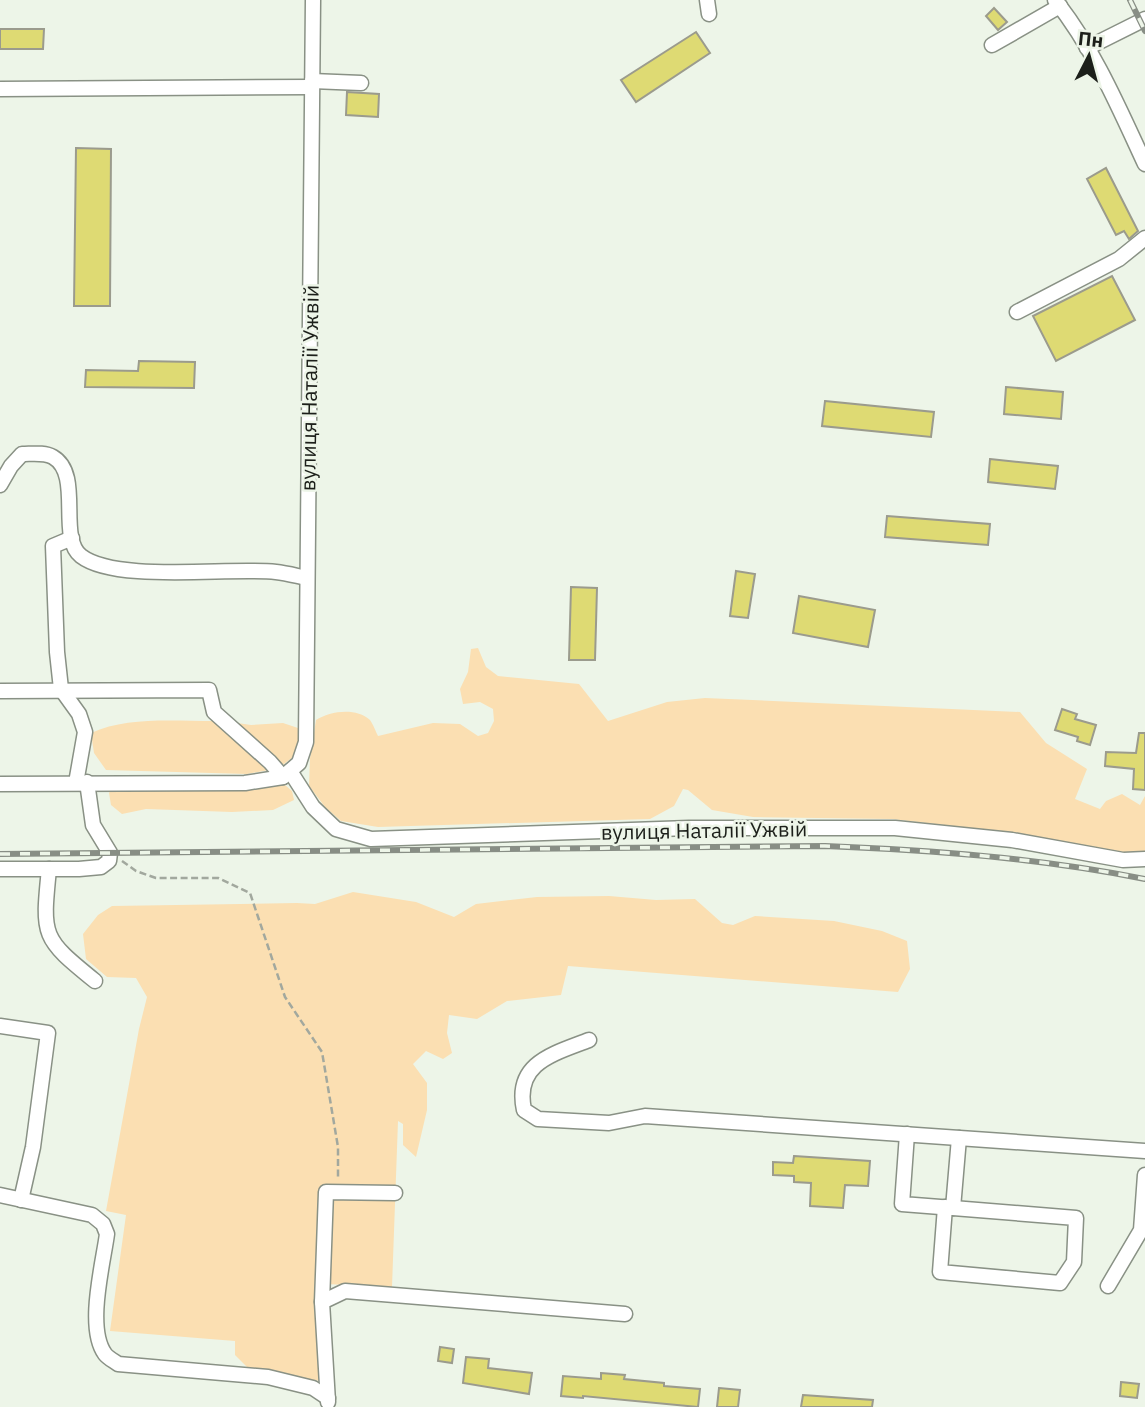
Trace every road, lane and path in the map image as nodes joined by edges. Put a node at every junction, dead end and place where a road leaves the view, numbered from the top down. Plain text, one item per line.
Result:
1 (313, 0) edge
2 (1058, 3) edge
3 (1145, 19) edge
4 (992, 45) dead end
5 (1087, 48) junction
6 (361, 83) dead end
7 (312, 84) junction
8 (0, 89) edge
9 (1145, 164) edge
10 (1145, 238) edge
11 (1017, 312) dead end
12 (0, 485) edge
13 (72, 538) junction
14 (307, 578) junction
15 (61, 689) junction
16 (0, 691) edge
17 (286, 774) junction
18 (81, 783) junction
19 (0, 784) edge
20 (110, 853) junction
21 (1145, 859) edge
22 (0, 869) edge
23 (49, 869) junction
24 (95, 981) dead end
25 (0, 1026) edge
26 (589, 1040) dead end
27 (907, 1134) junction
28 (959, 1138) junction
29 (1145, 1151) edge
30 (1145, 1175) edge
31 (338, 1193) junction
32 (395, 1193) dead end
33 (0, 1195) edge
34 (22, 1200) junction
35 (949, 1208) junction
36 (1108, 1286) dead end
37 (322, 1302) junction
38 (625, 1314) dead end
39 (328, 1403) edge

1 - 7 street, вулиця Наталії Ужвій
2 - 4 street
2 - 5 street
3 - 5 street
5 - 9 street
6 - 7 street
7 - 8 street
7 - 14 street, вулиця Наталії Ужвій
10 - 11 street
12 - 13 street
13 - 14 street
13 - 15 street
14 - 17 street, вулиця Наталії Ужвій
15 - 16 street
15 - 17 street
15 - 18 street
17 - 18 street
17 - 21 street, вулиця Наталії Ужвій
18 - 19 street
18 - 20 street
20 - 23 street
20 - 31 path
22 - 23 street
23 - 24 street
25 - 34 street
26 - 27 street
27 - 28 street
27 - 35 street
28 - 29 street
28 - 35 street
30 - 36 street
31 - 32 street
31 - 37 street
33 - 34 street
34 - 39 street
35 - 35 street
37 - 38 street
37 - 39 street

